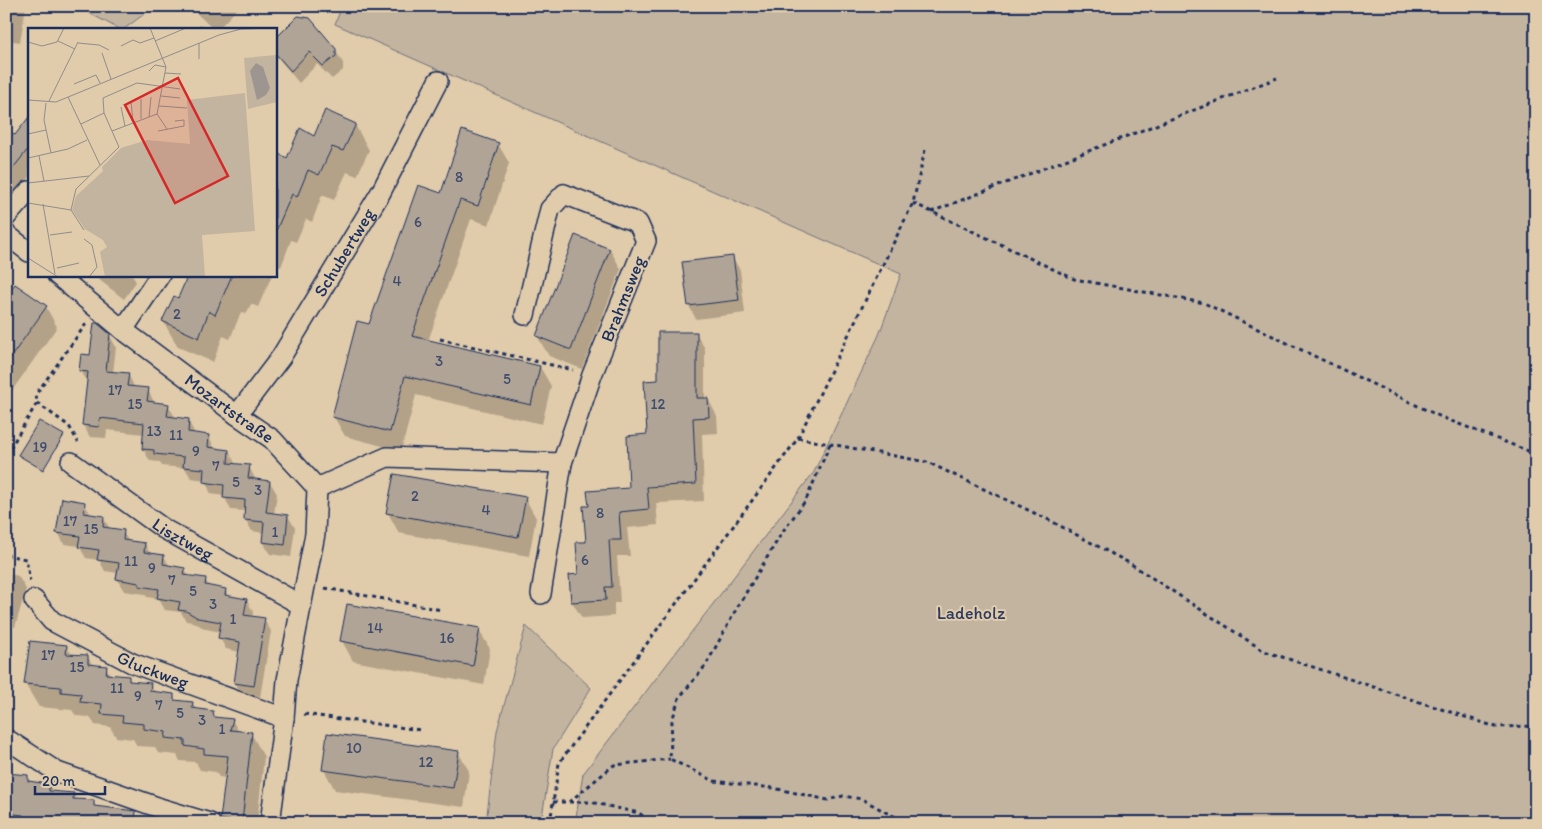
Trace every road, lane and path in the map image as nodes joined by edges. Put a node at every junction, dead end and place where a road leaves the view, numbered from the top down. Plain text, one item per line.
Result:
1 (1277, 78) dead end
2 (438, 81) dead end
3 (926, 150) dead end
4 (28, 192) edge
5 (913, 203) junction
6 (931, 212) junction
7 (6, 217) edge
8 (6, 234) edge
9 (28, 251) edge
10 (58, 276) edge
11 (159, 276) edge
12 (98, 308) junction
13 (525, 315) dead end
14 (123, 330) junction
15 (440, 339) dead end
16 (592, 375) junction
17 (37, 403) junction
18 (237, 415) junction
19 (798, 438) junction
20 (830, 444) junction
21 (1536, 454) edge
22 (6, 456) edge
23 (71, 462) joint
24 (562, 463) junction
25 (318, 488) junction
26 (6, 555) edge
27 (305, 584) junction
28 (541, 594) dead end
29 (34, 600) joint
30 (301, 605) junction
31 (442, 610) dead end
32 (284, 715) junction
33 (1536, 726) edge
34 (420, 730) dead end
35 (8, 740) dead end
36 (670, 759) junction
37 (553, 802) junction
38 (569, 802) junction
39 (210, 823) edge
40 (270, 823) edge
41 (550, 823) edge
42 (652, 823) edge
43 (916, 823) edge

1 - 6 path
2 - 18 street, Schubertweg
3 - 5 path
4 - 7 street
5 - 6 path
5 - 19 path
6 - 21 path
8 - 9 street
10 - 12 street, Mozartstraße
11 - 14 street
12 - 14 street, Mozartstraße
12 - 17 path
13 - 16 street, Brahmsweg
14 - 18 street, Mozartstraße
15 - 16 path
16 - 24 street, Brahmsweg
17 - 22 path
17 - 23 path
18 - 25 street, Mozartstraße
19 - 20 path
19 - 37 path
20 - 33 path
20 - 36 path
23 - 30 street, Lisztweg
24 - 25 street
24 - 28 street, Brahmsweg
25 - 27 street
26 - 29 path
27 - 30 street
27 - 31 path
29 - 32 street, Gluckweg
30 - 32 street
32 - 34 path
32 - 40 street
35 - 39 street
36 - 38 path
36 - 43 path
37 - 38 path
37 - 41 path
38 - 42 path

